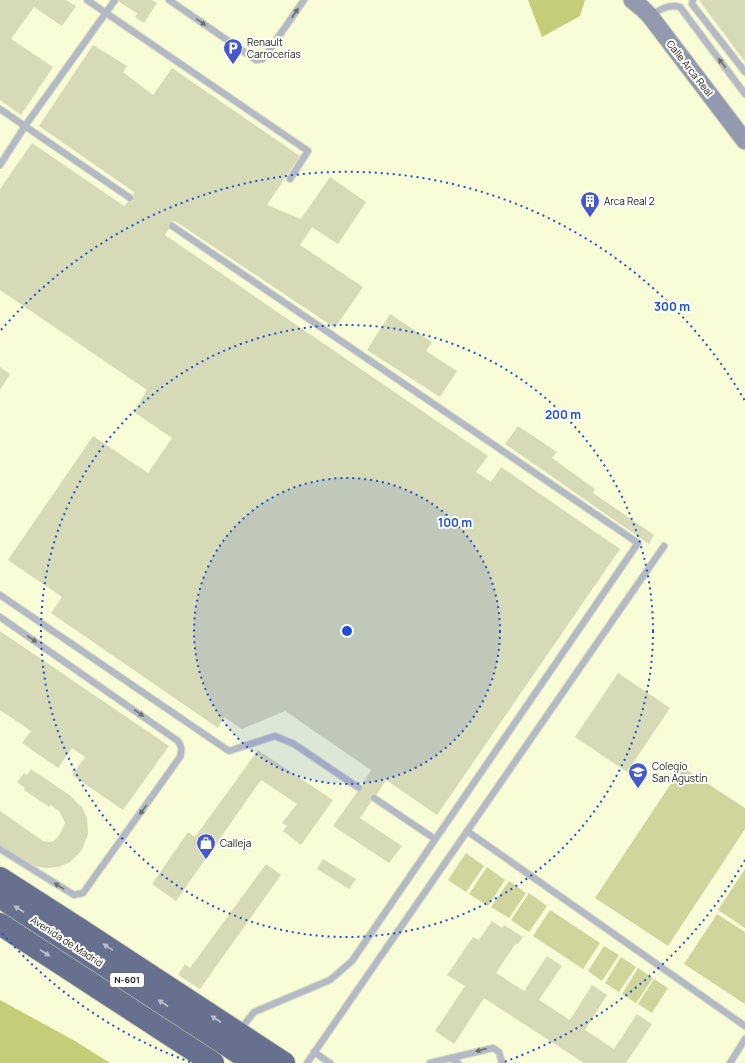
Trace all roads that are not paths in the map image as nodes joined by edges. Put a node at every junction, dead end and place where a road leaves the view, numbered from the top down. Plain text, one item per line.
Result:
1 (87, 0) edge
2 (115, 0) edge
3 (169, 0) edge
4 (304, 0) edge
5 (632, 0) edge
6 (693, 0) edge
7 (106, 13) junction
8 (650, 16) junction
9 (745, 72) edge
10 (745, 94) edge
11 (0, 109) edge
12 (25, 126) junction
13 (745, 141) edge
14 (0, 165) edge
15 (290, 179) dead end
16 (130, 198) dead end
17 (172, 226) dead end
18 (664, 546) dead end
19 (0, 595) edge
20 (0, 617) edge
21 (359, 788) dead end
22 (374, 798) dead end
23 (467, 831) junction
24 (436, 839) junction
25 (0, 849) edge
26 (0, 878) edge
27 (0, 897) edge
28 (0, 924) edge
29 (745, 1026) edge
30 (238, 1032) junction
31 (745, 1039) edge
32 (314, 1052) junction
33 (451, 1058) junction
34 (213, 1063) edge
35 (254, 1063) edge
36 (284, 1063) edge
37 (307, 1063) edge
38 (330, 1063) edge
39 (430, 1063) edge
40 (458, 1063) edge
41 (502, 1063) edge
42 (730, 1063) edge

1 - 7 lane
2 - 7 lane
3 -> 4 lane
5 - 8 street, Calle Arca Real
6 - 9 lane
7 - 12 lane
7 - 15 lane
10 -> 8 lane
8 - 13 street, Calle Arca Real
11 - 12 lane
12 - 14 lane
12 - 16 lane
17 - 24 lane
18 - 23 lane
19 - 21 lane
20 -> 25 lane
22 - 24 lane
23 - 29 lane
23 - 32 lane
24 - 30 lane
30 -> 26 highway
35 -> 27 highway, Avenida de Madrid / N-601
28 -> 34 highway, N-601
30 - 36 highway
31 - 42 lane
32 - 37 lane
32 - 38 lane
33 - 39 lane
33 - 40 lane
41 -> 33 lane

